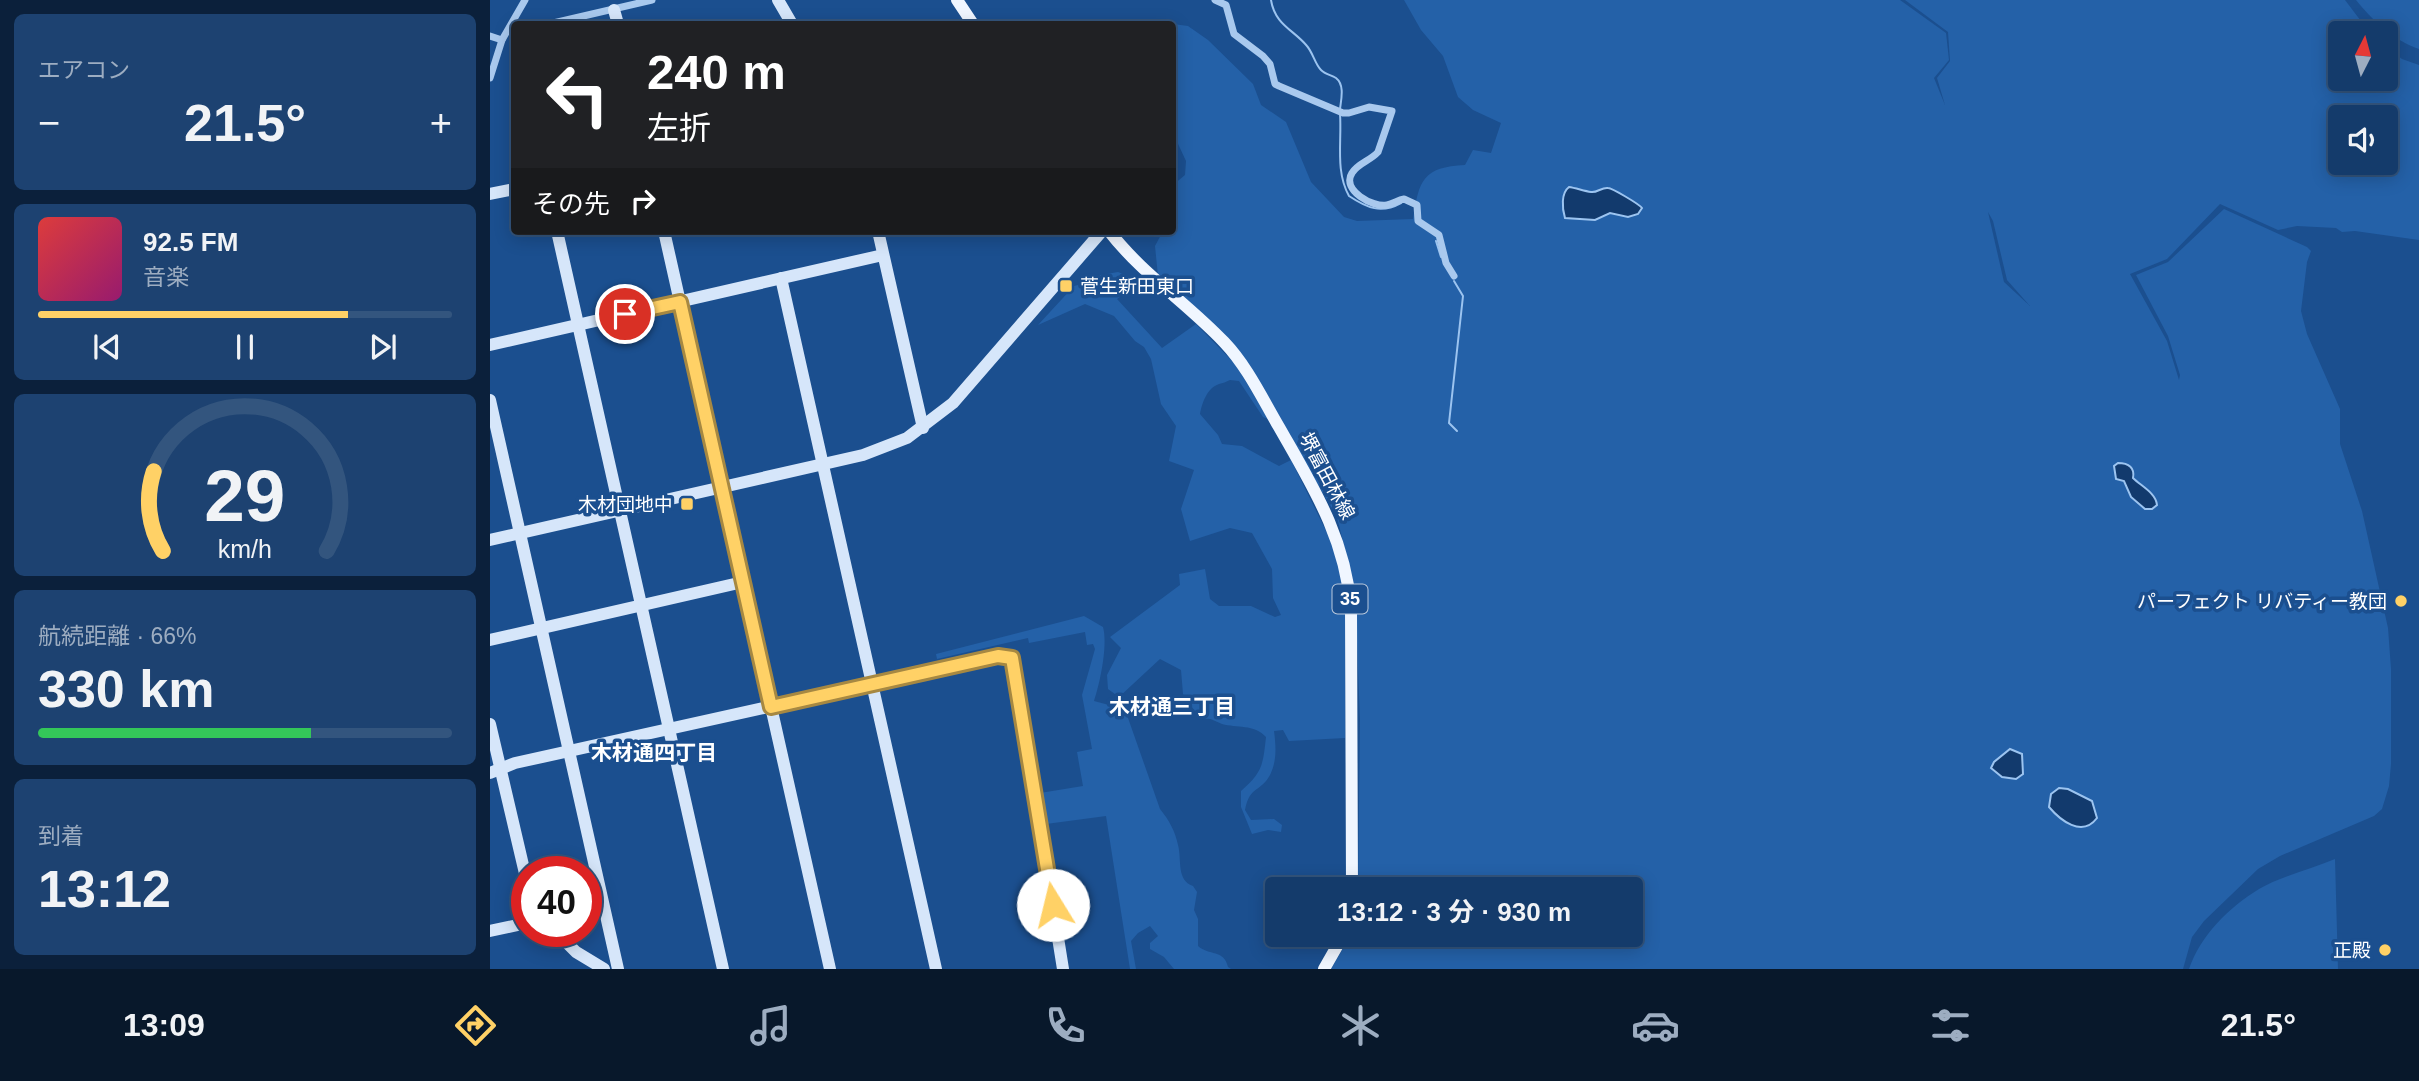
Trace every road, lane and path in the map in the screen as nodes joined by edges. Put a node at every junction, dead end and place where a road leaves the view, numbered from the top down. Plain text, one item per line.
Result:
1 (525, 0) edge
2 (652, 0) edge
3 (778, 0) edge
4 (957, 0) edge
5 (1215, 0) edge
6 (614, 10) junction
7 (513, 21) edge
8 (563, 21) edge
9 (617, 21) edge
10 (790, 21) edge
11 (971, 21) edge
12 (511, 25) edge
13 (511, 34) edge
14 (490, 36) edge
15 (504, 37) junction
16 (490, 78) edge
17 (511, 190) edge
18 (490, 194) edge
19 (558, 235) edge
20 (665, 235) edge
21 (879, 235) edge
22 (1099, 235) edge
23 (1112, 235) edge
24 (883, 255) junction
25 (1454, 276) dead end
26 (781, 278) junction
27 (680, 302) junction
28 (578, 325) junction
29 (490, 345) edge
30 (490, 400) edge
31 (923, 428) junction
32 (823, 464) junction
33 (722, 487) junction
34 (620, 510) junction
35 (520, 533) junction
36 (490, 540) edge
37 (743, 582) junction
38 (642, 606) junction
39 (541, 629) junction
40 (490, 640) edge
41 (873, 684) junction
42 (771, 707) junction
43 (490, 724) edge
44 (669, 730) junction
45 (569, 752) junction
46 (495, 771) edge
47 (520, 856) edge
48 (1352, 877) edge
49 (511, 927) edge
50 (490, 932) edge
51 (572, 947) edge
52 (1337, 947) edge
53 (604, 969) edge
54 (618, 969) edge
55 (723, 969) edge
56 (830, 969) edge
57 (936, 969) edge
58 (1063, 969) edge
59 (1324, 969) edge

1 - 7 street
2 - 6 street
3 - 10 street
4 - 11 main road
5 - 25 street
6 - 8 street
6 - 9 street
12 - 15 street
13 - 15 street
14 - 15 street
15 - 16 street
17 - 18 street
19 - 28 street
20 - 27 street
21 - 24 street
22 - 31 street
23 - 48 main road, 堺富田林線 / 35
24 - 26 street
24 - 31 street
26 - 27 street
26 - 32 street
27 - 28 street
27 - 33 street
28 - 29 street
28 - 34 street
30 - 35 street
31 - 32 street
32 - 33 street
32 - 41 street
33 - 34 street
33 - 37 street
34 - 35 street
34 - 38 street
35 - 36 street
35 - 39 street
37 - 38 street
37 - 42 street
38 - 39 street
38 - 44 street
39 - 40 street
39 - 45 street
41 - 42 street
41 - 57 street
41 - 58 street
42 - 44 street
42 - 56 street
43 - 46 street
44 - 45 street
44 - 55 street
45 - 46 street
45 - 54 street
46 - 47 street
49 - 50 street
51 - 53 street
52 - 59 main road

